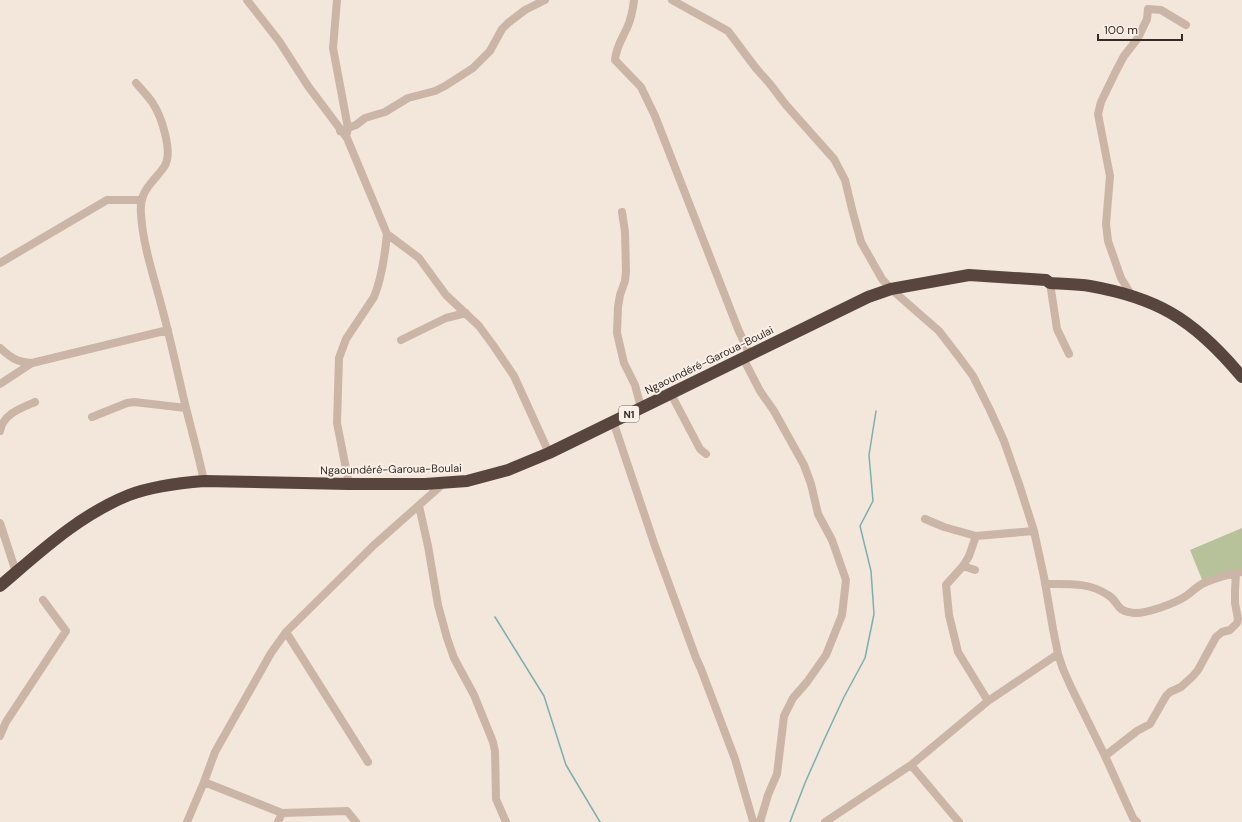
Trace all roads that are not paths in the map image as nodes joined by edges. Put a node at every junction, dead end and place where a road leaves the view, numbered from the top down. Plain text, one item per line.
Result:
1 (247, 0) edge
2 (337, 0) edge
3 (545, 0) edge
4 (634, 0) edge
5 (672, 0) edge
6 (1186, 25) dead end
7 (136, 83) dead end
8 (344, 130) junction
9 (140, 200) junction
10 (622, 212) dead end
11 (387, 234) junction
12 (0, 263) edge
13 (1050, 283) junction
14 (891, 289) junction
15 (1132, 296) junction
16 (466, 313) junction
17 (168, 330) junction
18 (401, 340) dead end
19 (0, 348) edge
20 (1069, 354) dead end
21 (747, 356) junction
22 (32, 363) junction
23 (1242, 377) edge
24 (0, 384) edge
25 (671, 394) junction
26 (35, 402) dead end
27 (186, 408) junction
28 (642, 408) junction
29 (92, 417) dead end
30 (613, 421) junction
31 (0, 431) edge
32 (549, 453) junction
33 (706, 454) dead end
34 (204, 481) junction
35 (444, 483) junction
36 (349, 484) junction
37 (419, 506) junction
38 (925, 519) dead end
39 (0, 523) edge
40 (1034, 531) junction
41 (976, 536) junction
42 (962, 566) junction
43 (975, 570) dead end
44 (16, 572) junction
45 (1239, 572) edge
46 (1045, 584) junction
47 (0, 586) edge
48 (43, 600) dead end
49 (286, 632) junction
50 (1058, 654) junction
51 (988, 701) junction
52 (0, 736) edge
53 (1105, 756) junction
54 (368, 762) dead end
55 (911, 765) junction
56 (204, 782) junction
57 (282, 813) junction
58 (1133, 821) edge
59 (186, 822) edge
60 (278, 822) edge
61 (356, 822) edge
62 (506, 822) edge
63 (755, 822) edge
64 (825, 822) edge
65 (959, 822) edge

1 - 8 street
2 - 8 street
3 - 8 street
4 - 21 street
5 - 14 street
6 - 15 street
7 - 9 street
8 - 11 street
9 - 12 street
9 - 17 street
10 - 28 street
11 - 16 street
11 - 36 street
13 - 14 highway, Ngaoundéré-Garoua-Boulai / N1
13 - 15 highway, Ngaoundéré-Garoua-Boulai / N1
13 - 20 street
14 - 21 highway, Ngaoundéré-Garoua-Boulai / N1
14 - 40 street
15 - 23 highway, Ngaoundéré-Garoua-Boulai / N1
16 - 18 street
16 - 32 street
17 - 22 street
17 - 27 street
19 - 22 street
21 - 25 highway, Ngaoundéré-Garoua-Boulai / N1
21 - 63 street
22 - 24 street
25 - 28 highway, Ngaoundéré-Garoua-Boulai / N1
25 - 33 street
26 - 31 street
27 - 29 street
27 - 34 street
28 - 30 highway, Ngaoundéré-Garoua-Boulai / N1
30 - 32 highway, Ngaoundéré-Garoua-Boulai / N1
30 - 63 street
32 - 35 highway, Ngaoundéré-Garoua-Boulai / N1
34 - 36 highway, Ngaoundéré-Garoua-Boulai / N1
34 - 44 highway, Ngaoundéré-Garoua-Boulai / N1
35 - 36 highway, Ngaoundéré-Garoua-Boulai / N1
35 - 37 street
37 - 49 street
37 - 62 street
38 - 41 street
39 - 44 street
40 - 41 street
40 - 46 street
41 - 42 street
42 - 43 street
42 - 51 street
44 - 47 highway, Ngaoundéré-Garoua-Boulai / N1
45 - 46 street
45 - 53 street
46 - 50 street
48 - 52 street
49 - 54 street
49 - 56 street
50 - 51 street
50 - 53 street
51 - 55 street
53 - 58 street
55 - 64 street
55 - 65 street
56 - 57 street
56 - 59 street
57 - 60 street
57 - 61 street

